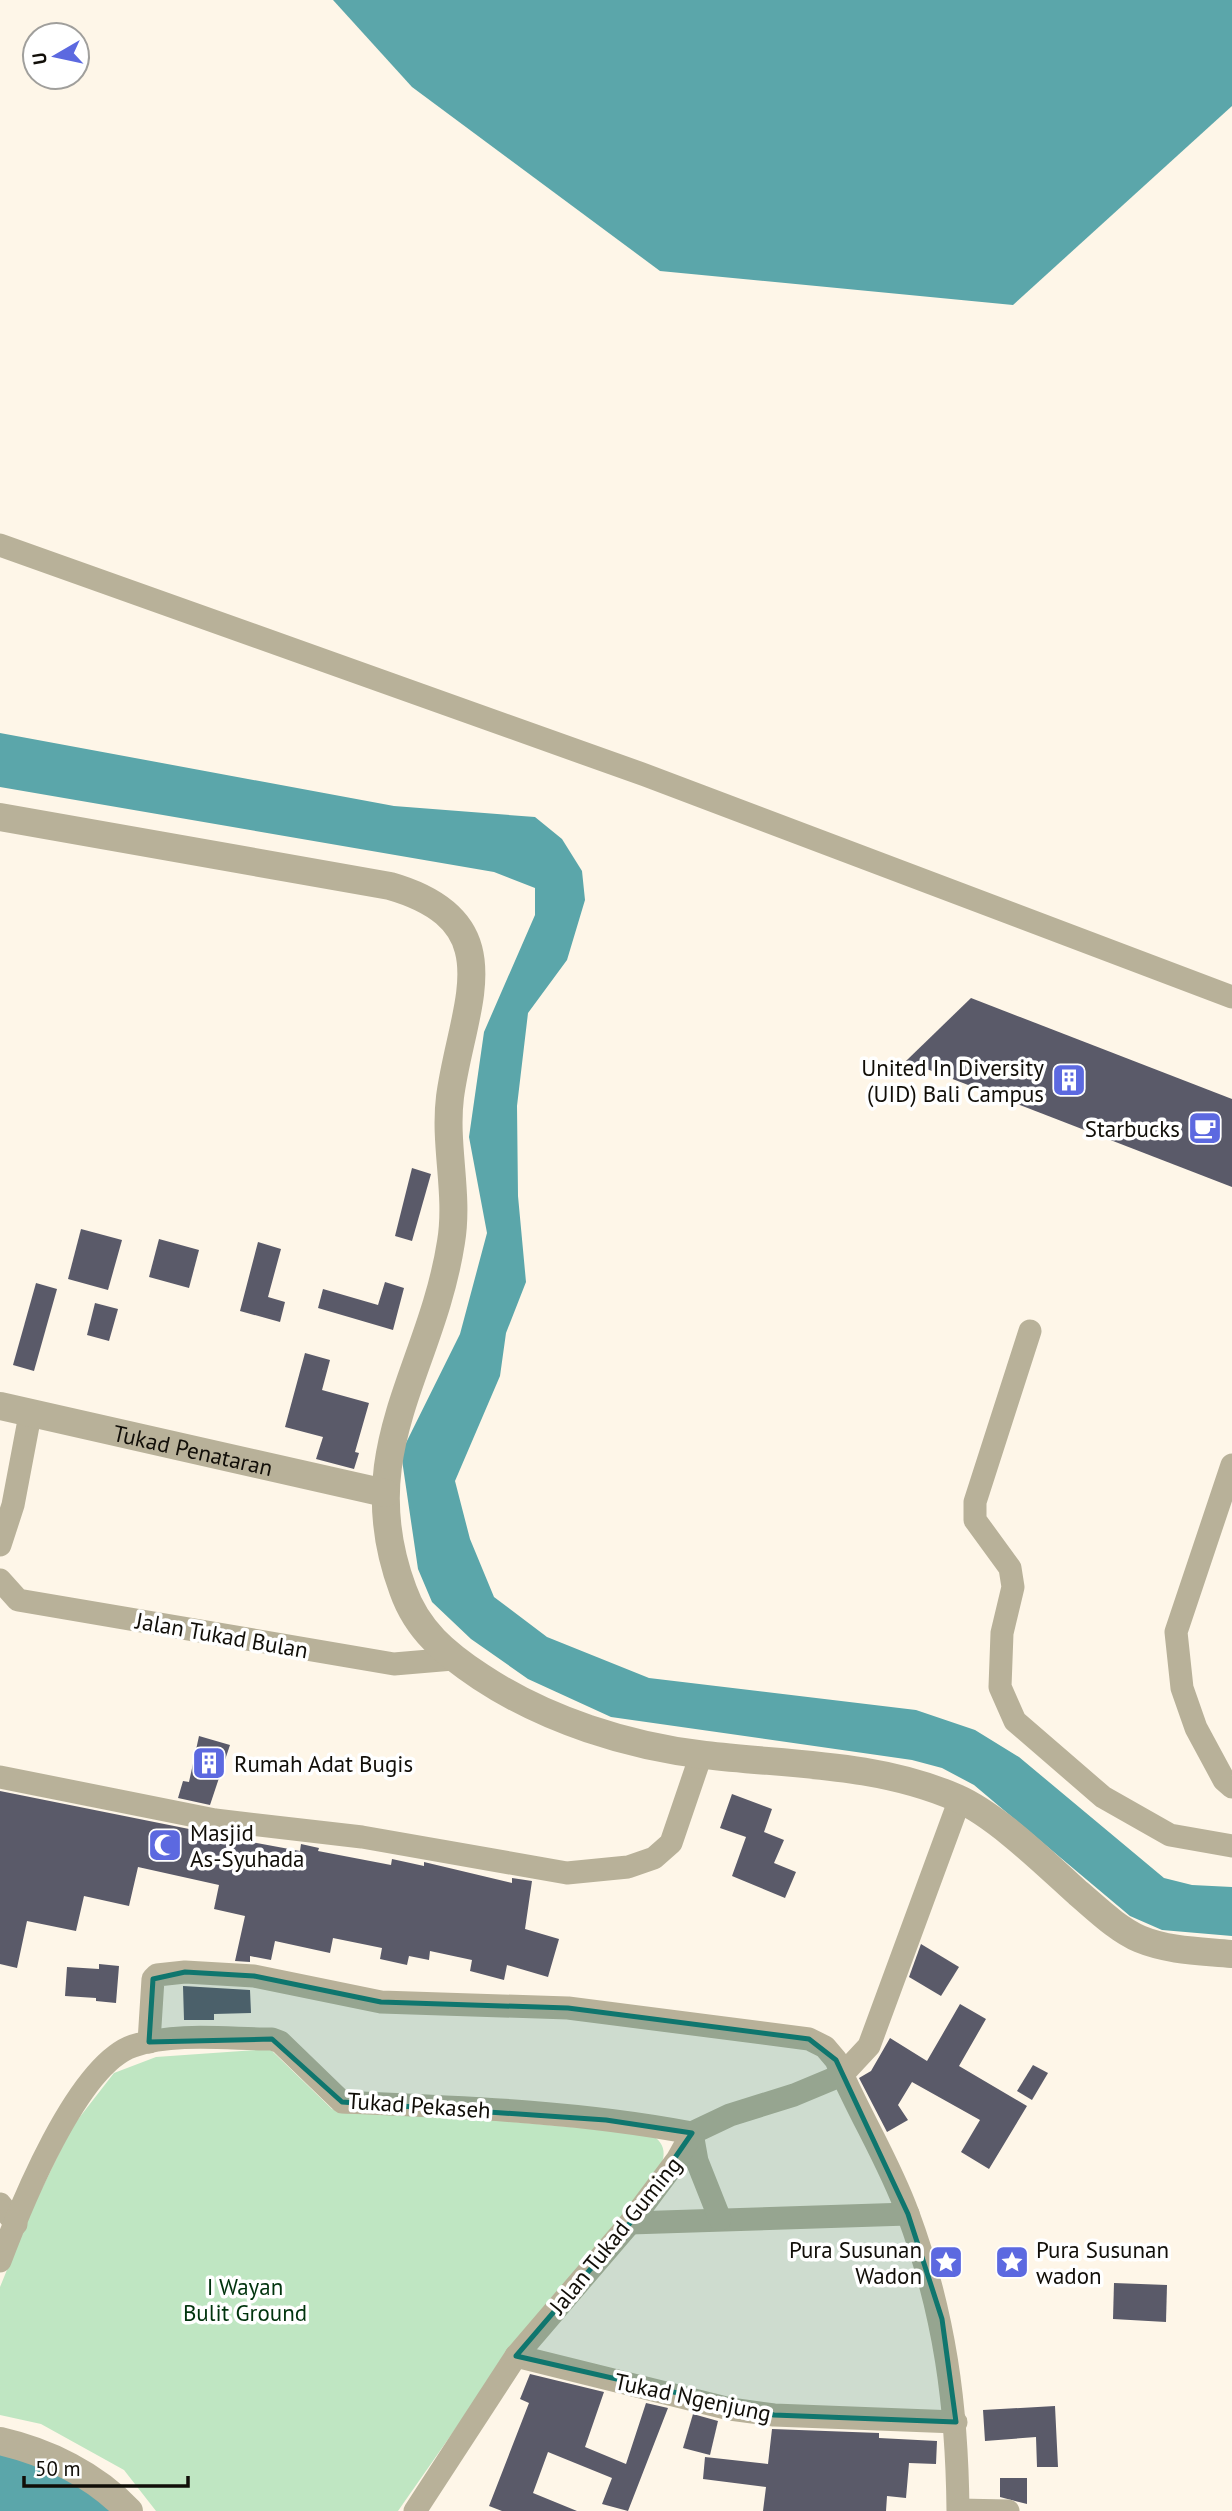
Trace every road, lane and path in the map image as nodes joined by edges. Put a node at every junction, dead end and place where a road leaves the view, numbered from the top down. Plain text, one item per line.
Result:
1 (0, 545) edge
2 (0, 817) edge
3 (1232, 997) edge
4 (1030, 1331) dead end
5 (0, 1406) edge
6 (30, 1415) junction
7 (1232, 1465) edge
8 (385, 1493) junction
9 (0, 1545) edge
10 (0, 1580) edge
11 (453, 1658) junction
12 (701, 1755) junction
13 (0, 1777) edge
14 (1232, 1787) edge
15 (960, 1799) junction
16 (1232, 1846) edge
17 (1232, 1954) edge
18 (149, 2042) junction
19 (842, 2075) junction
20 (692, 2133) junction
21 (0, 2204) edge
22 (908, 2214) junction
23 (720, 2219) junction
24 (630, 2222) junction
25 (16, 2224) junction
26 (0, 2262) edge
27 (516, 2356) junction
28 (956, 2422) junction
29 (0, 2441) edge
30 (958, 2510) edge
31 (129, 2511) edge
32 (415, 2511) edge
33 (1008, 2511) edge

1 - 3 street
2 - 8 street
4 - 16 street
5 - 6 street, Tukad Penataran
6 - 8 street, Tukad Penataran
6 - 9 street
7 - 14 street
8 - 11 street
10 - 11 street, Jalan Tukad Bulan
11 - 12 street
12 - 13 street
12 - 15 street
15 - 17 street
15 - 19 street, Jalan Tukad Guming
18 - 19 street
18 - 20 street, Tukad Pekaseh
18 - 25 street, Tukad Pekaseh
19 - 20 street, Jalan Tukad Guming
19 - 22 street
20 - 23 street
20 - 24 street, Jalan Tukad Guming
21 - 25 street
22 - 23 street
22 - 28 street
23 - 24 street
24 - 27 street, Jalan Tukad Guming
25 - 26 street, Tukad Pekaseh
27 - 28 street, Tukad Ngenjung
27 - 32 street, Jalan Tukad Guming
28 - 30 street
29 - 31 street
30 - 33 street

